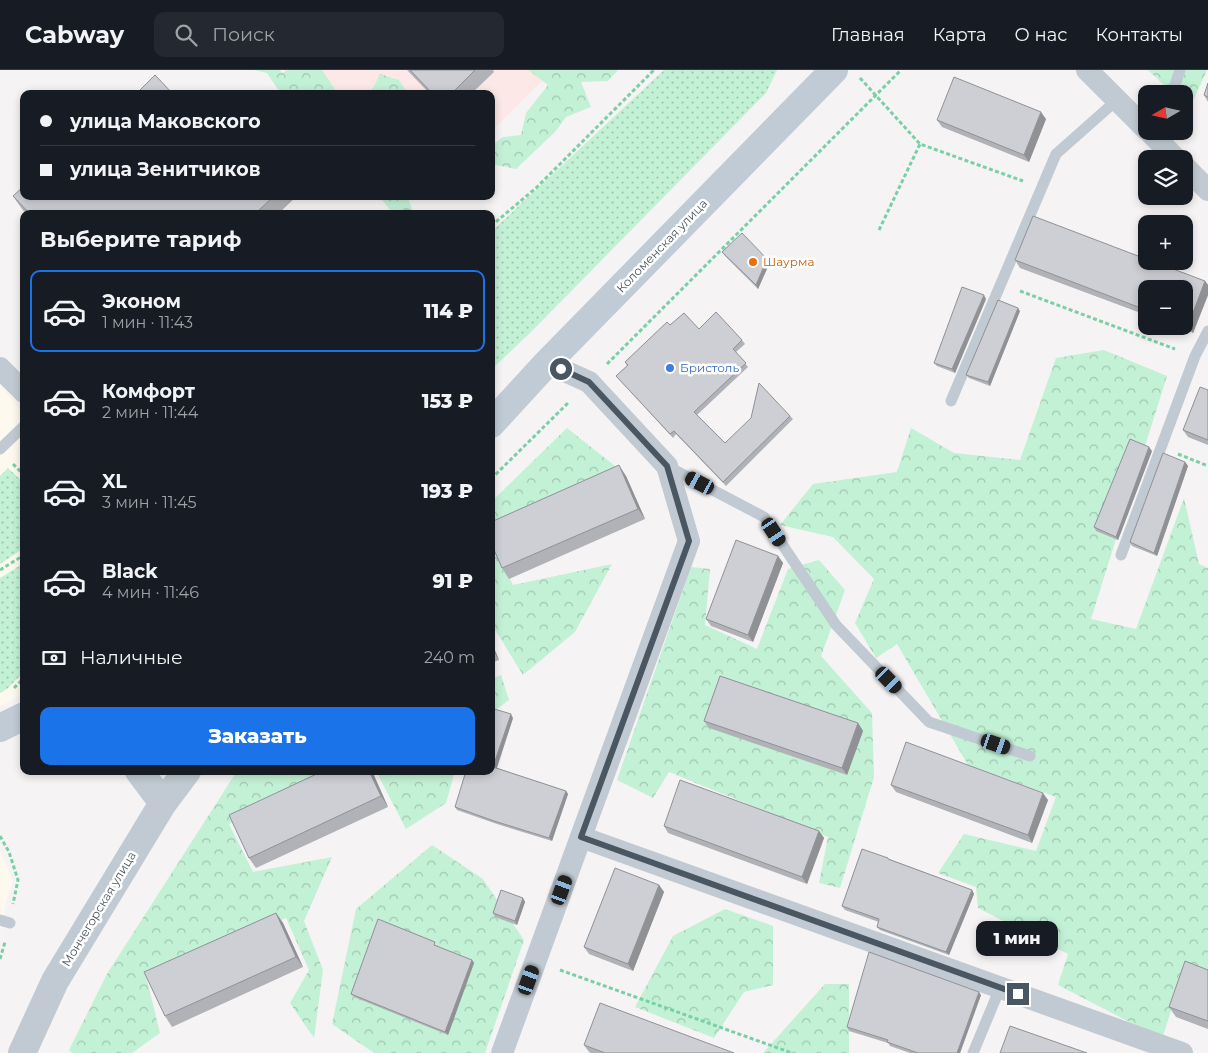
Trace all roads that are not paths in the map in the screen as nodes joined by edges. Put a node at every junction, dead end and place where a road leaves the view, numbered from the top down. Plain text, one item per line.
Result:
1 (1087, 70) edge
2 (1180, 70) edge
3 (847, 73) edge
4 (1175, 85) edge
5 (1117, 100) junction
6 (1138, 119) edge
7 (1159, 140) edge
8 (1168, 150) edge
9 (1193, 175) edge
10 (1208, 190) edge
11 (1208, 331) edge
12 (547, 363) junction
13 (0, 368) edge
14 (20, 388) edge
15 (951, 401) dead end
16 (495, 420) edge
17 (20, 430) edge
18 (0, 450) edge
19 (667, 466) junction
20 (1121, 555) dead end
21 (20, 718) edge
22 (0, 728) edge
23 (1030, 756) dead end
24 (142, 775) edge
25 (185, 775) edge
26 (163, 803) junction
27 (581, 837) junction
28 (1000, 988) junction
29 (22, 1053) edge
30 (502, 1053) edge
31 (973, 1053) edge
32 (1182, 1053) edge

1 - 5 street
2 - 4 lane
3 - 12 main road, Коломенская улица
5 - 6 street
5 - 15 lane
7 - 8 street
9 - 10 street
11 - 20 lane
12 - 16 main road, Коломенская улица
12 - 19 street
13 - 14 street
17 - 18 lane
19 - 23 lane
19 - 27 street
21 - 22 main road
24 - 26 street
25 - 26 street, Мончегорская улица
26 - 29 street, Мончегорская улица
27 - 28 street
27 - 30 street
28 - 31 lane
28 - 32 street

